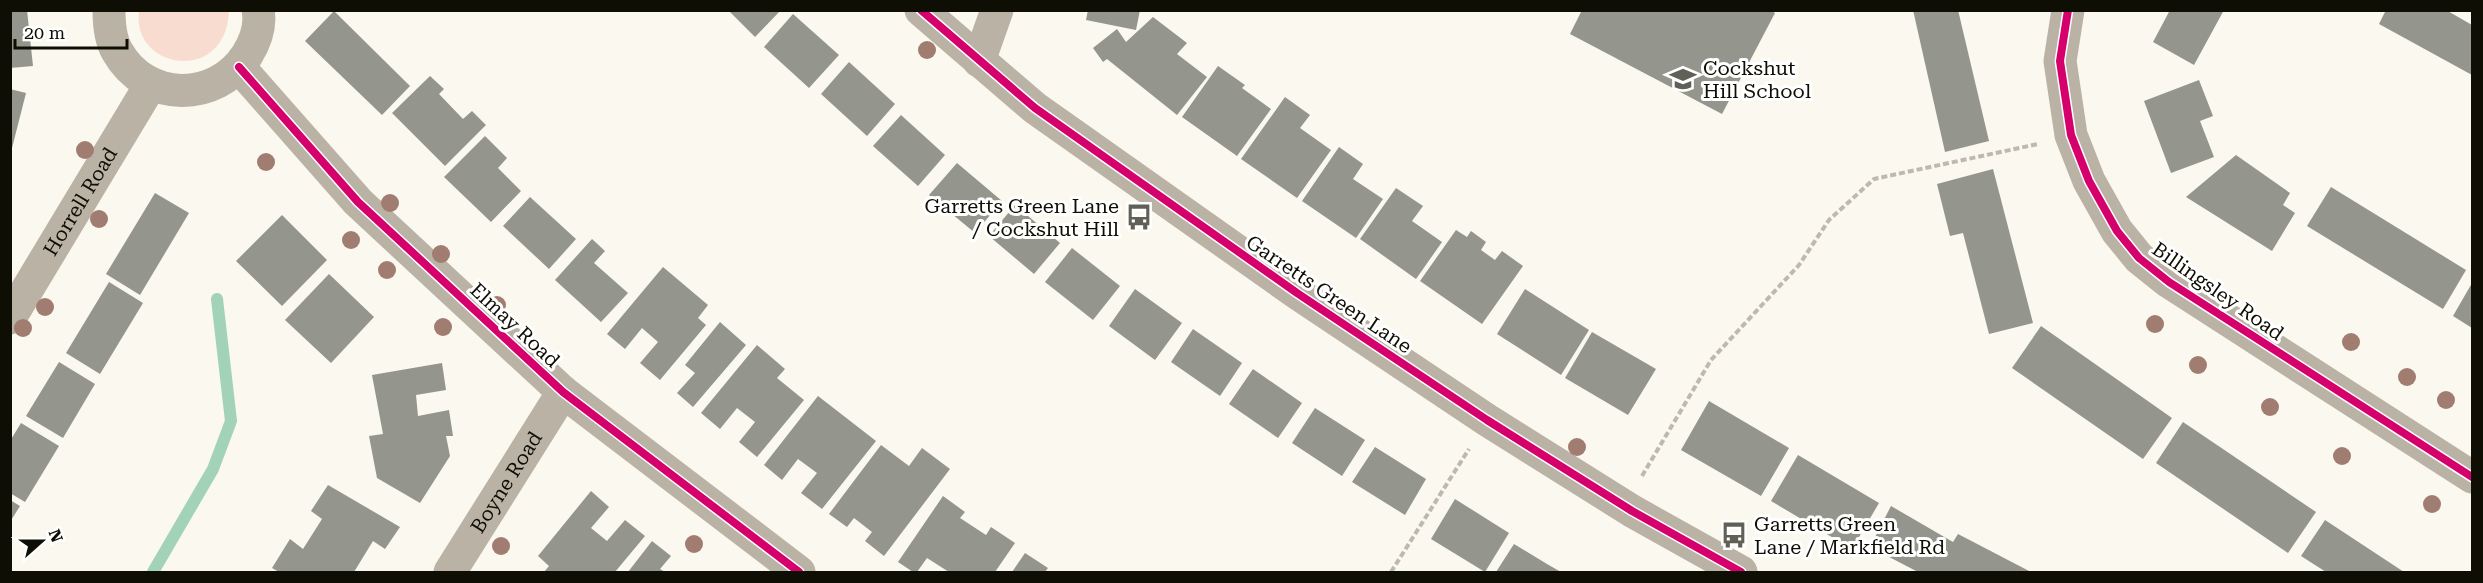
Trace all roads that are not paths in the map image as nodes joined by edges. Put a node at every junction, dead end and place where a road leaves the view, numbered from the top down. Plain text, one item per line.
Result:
1 (109, 10) edge
2 (258, 10) edge
3 (921, 10) edge
4 (997, 10) edge
5 (2068, 10) edge
6 (979, 61) junction
7 (239, 68) junction
8 (151, 84) junction
9 (10, 318) edge
10 (563, 392) junction
11 (2472, 477) edge
12 (450, 573) edge
13 (799, 573) edge
14 (1741, 573) edge

1 - 8 street
2 - 7 street
3 - 6 street, Garretts Green Lane
4 - 6 street
5 - 11 street, Billingsley Road
6 - 14 street, Garretts Green Lane
7 - 8 street
7 - 10 street, Elmay Road
8 - 9 street, Horrell Road
10 - 12 street, Boyne Road
10 - 13 street, Elmay Road

